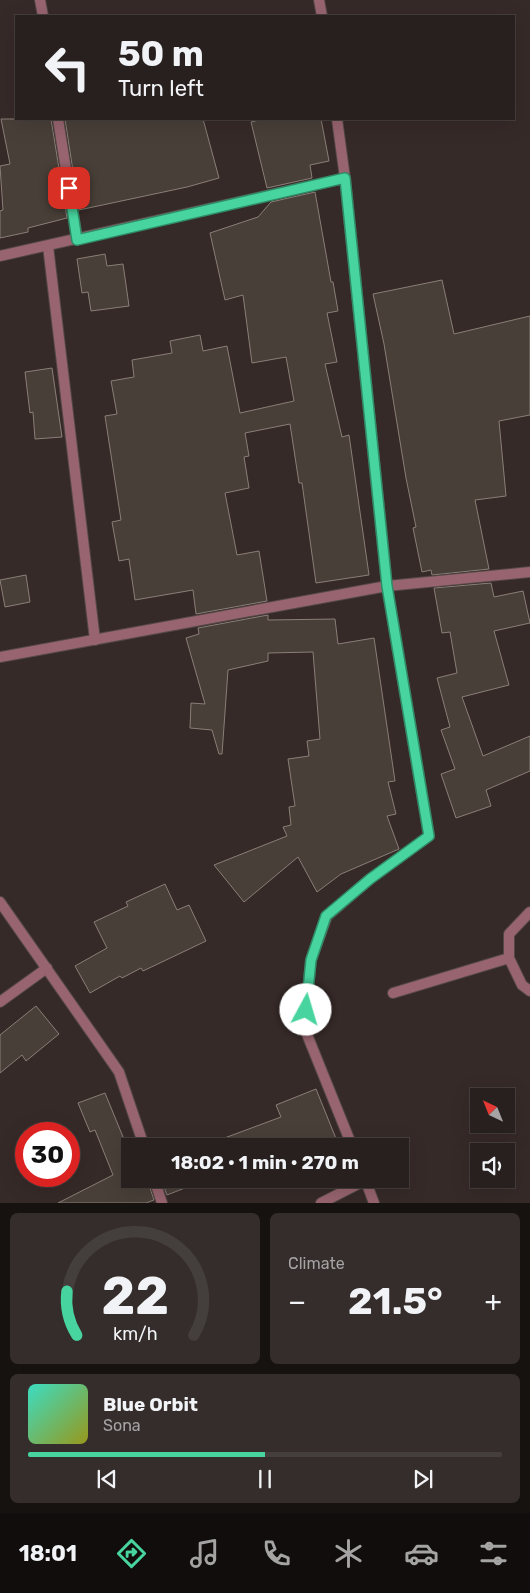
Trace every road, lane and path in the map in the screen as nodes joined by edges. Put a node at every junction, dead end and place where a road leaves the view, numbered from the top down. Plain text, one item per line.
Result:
1 (40, 0) edge
2 (319, 0) edge
3 (43, 15) edge
4 (322, 15) edge
5 (58, 120) edge
6 (337, 120) edge
7 (345, 178) junction
8 (77, 240) junction
9 (48, 246) junction
10 (0, 256) edge
11 (530, 572) edge
12 (387, 586) junction
13 (95, 640) junction
14 (0, 657) edge
15 (0, 902) edge
16 (530, 912) edge
17 (509, 958) junction
18 (47, 968) junction
19 (530, 991) edge
20 (393, 992) dead end
21 (0, 1002) edge
22 (141, 1138) edge
23 (349, 1138) edge
24 (157, 1188) edge
25 (349, 1188) edge
26 (369, 1188) edge
27 (162, 1203) edge
28 (321, 1203) edge
29 (374, 1203) edge

1 - 3 street
2 - 4 street
5 - 8 street
6 - 7 street
7 - 8 street
7 - 12 street
8 - 9 street
9 - 10 street
9 - 13 street
11 - 12 street
12 - 13 street
12 - 23 street
13 - 14 street
15 - 18 street
16 - 17 street
17 - 19 street
17 - 20 street
18 - 21 street
18 - 22 street
24 - 27 street
25 - 28 street
26 - 29 street

